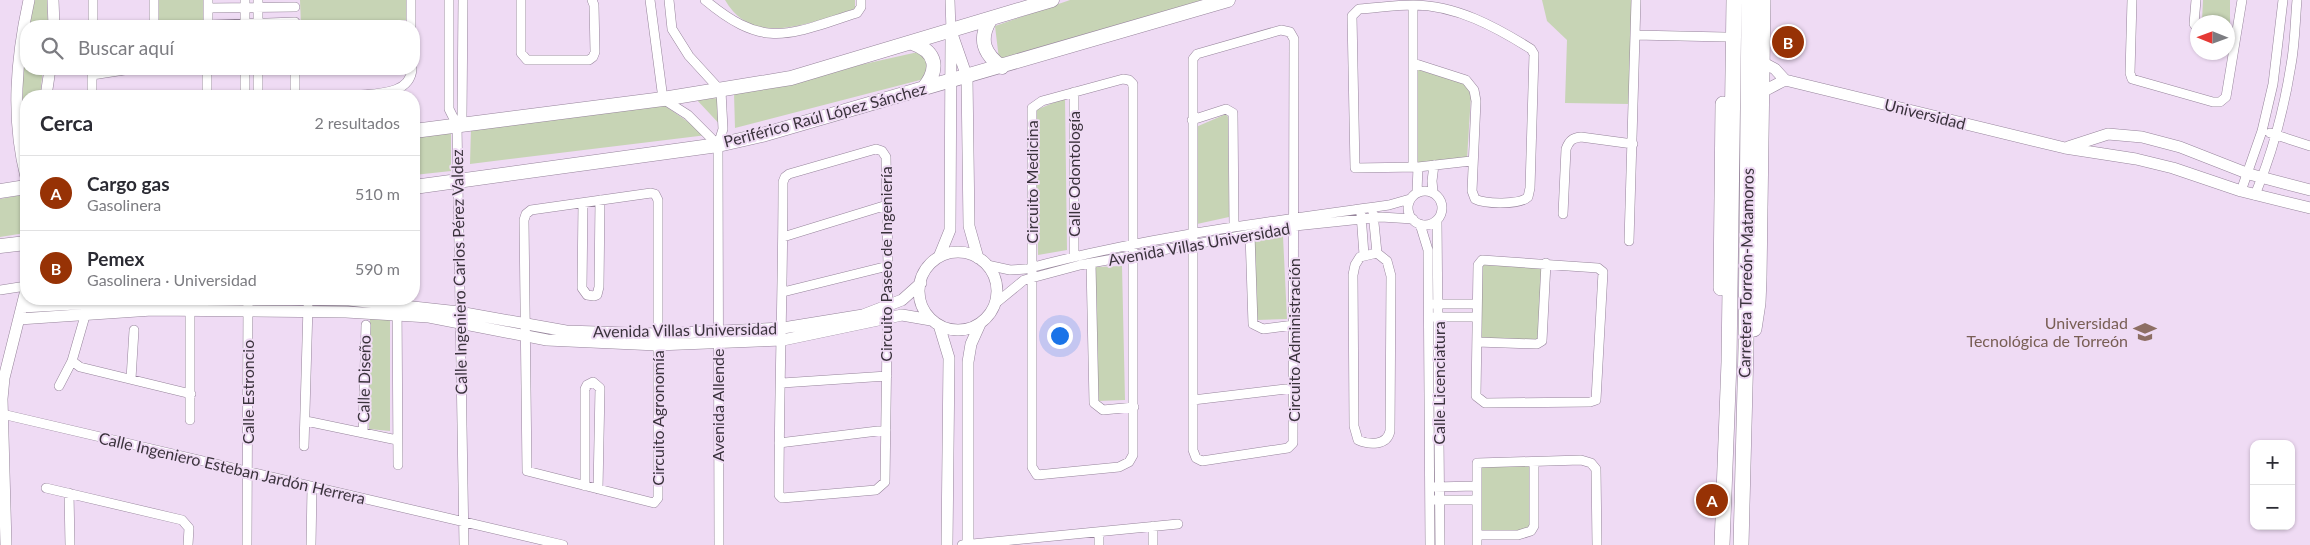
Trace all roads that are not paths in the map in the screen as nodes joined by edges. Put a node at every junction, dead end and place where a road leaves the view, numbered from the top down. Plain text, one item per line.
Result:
1 (29, 0) edge
2 (54, 0) edge
3 (93, 0) edge
4 (154, 0) edge
5 (412, 0) edge
6 (449, 0) edge
7 (463, 0) edge
8 (521, 0) edge
9 (592, 0) edge
10 (650, 0) edge
11 (669, 0) edge
12 (705, 0) edge
13 (861, 0) edge
14 (950, 0) edge
15 (1052, 0) edge
16 (1228, 0) edge
17 (1636, 0) edge
18 (1725, 0) edge
19 (1734, 0) edge
20 (1749, 0) edge
21 (1763, 0) edge
22 (2132, 0) edge
23 (2196, 0) edge
24 (2242, 0) edge
25 (2283, 0) edge
26 (2297, 0) edge
27 (295, 3) edge
28 (208, 4) edge
29 (245, 4) edge
30 (258, 4) edge
31 (1414, 5) junction
32 (2195, 15) edge
33 (25, 20) edge
34 (54, 20) edge
35 (93, 20) edge
36 (154, 20) edge
37 (208, 20) edge
38 (245, 20) edge
39 (258, 20) edge
40 (295, 20) edge
41 (412, 20) edge
42 (990, 20) junction
43 (2235, 24) edge
44 (672, 29) junction
45 (654, 32) junction
46 (951, 32) junction
47 (1635, 35) junction
48 (1725, 37) junction
49 (912, 43) junction
50 (20, 44) edge
51 (2230, 60) edge
52 (1762, 62) junction
53 (1413, 63) junction
54 (1002, 67) junction
55 (49, 75) edge
56 (92, 75) edge
57 (207, 75) edge
58 (245, 75) edge
59 (258, 75) edge
60 (295, 75) edge
61 (411, 75) edge
62 (967, 77) junction
63 (1785, 80) junction
64 (949, 82) junction
65 (923, 89) junction
66 (47, 90) edge
67 (92, 90) edge
68 (207, 90) edge
69 (245, 90) edge
70 (258, 90) edge
71 (295, 90) edge
72 (395, 90) edge
73 (721, 91) junction
74 (1074, 92) junction
75 (1762, 92) junction
76 (663, 99) junction
77 (1192, 120) junction
78 (457, 125) junction
79 (420, 130) edge
80 (2262, 131) junction
81 (20, 134) edge
82 (2275, 135) junction
83 (1633, 144) junction
84 (718, 145) junction
85 (2310, 146) edge
86 (2065, 148) junction
87 (1472, 161) junction
88 (1434, 165) junction
89 (1415, 167) junction
90 (2249, 174) junction
91 (2262, 178) junction
92 (457, 180) junction
93 (420, 186) edge
94 (20, 188) edge
95 (2310, 190) edge
96 (0, 191) edge
97 (1740, 191) junction
98 (2242, 191) junction
99 (1433, 192) junction
100 (2255, 195) junction
101 (1414, 196) junction
102 (600, 200) junction
103 (583, 203) junction
104 (887, 205) junction
105 (1372, 207) junction
106 (2310, 208) edge
107 (1361, 213) junction
108 (1563, 214) dead end
109 (1373, 217) junction
110 (1437, 221) junction
111 (1295, 222) junction
112 (1416, 222) junction
113 (1234, 226) junction
114 (1192, 233) junction
115 (1250, 234) junction
116 (783, 237) junction
117 (1629, 241) dead end
118 (20, 243) edge
119 (1132, 243) junction
120 (1192, 245) junction
121 (0, 246) edge
122 (1377, 253) junction
123 (1364, 255) junction
124 (1074, 256) junction
125 (1132, 256) junction
126 (939, 258) junction
127 (983, 262) junction
128 (1091, 264) junction
129 (1546, 264) junction
130 (888, 266) junction
131 (1033, 272) junction
132 (921, 282) junction
133 (20, 287) edge
134 (0, 290) edge
135 (783, 292) junction
136 (996, 303) junction
137 (1429, 304) junction
138 (1439, 304) junction
139 (1477, 304) junction
140 (44, 305) edge
141 (88, 305) edge
142 (182, 305) edge
143 (190, 305) edge
144 (248, 305) edge
145 (308, 305) edge
146 (367, 305) edge
147 (397, 306) edge
148 (22, 307) joint
149 (887, 312) junction
150 (85, 315) junction
151 (459, 317) junction
152 (1429, 317) junction
153 (1439, 317) junction
154 (1477, 317) junction
155 (19, 319) junction
156 (935, 322) junction
157 (980, 324) junction
158 (366, 325) dead end
159 (1294, 325) junction
160 (134, 330) dead end
161 (524, 331) junction
162 (718, 332) junction
163 (783, 334) junction
164 (658, 340) junction
165 (1477, 342) junction
166 (718, 344) junction
167 (1746, 347) junction
168 (5, 354) edge
169 (72, 361) junction
170 (1729, 362) junction
171 (887, 376) junction
172 (131, 379) junction
173 (782, 383) junction
174 (59, 386) dead end
175 (1294, 388) junction
176 (191, 394) junction
177 (1193, 400) junction
178 (1134, 407) junction
179 (2, 414) junction
180 (190, 420) dead end
181 (306, 421) junction
182 (886, 430) junction
183 (363, 433) junction
184 (397, 440) junction
185 (780, 443) junction
186 (304, 446) dead end
187 (1534, 462) junction
188 (398, 465) dead end
189 (247, 472) junction
190 (585, 486) junction
191 (1429, 486) junction
192 (1476, 486) junction
193 (312, 487) junction
194 (1440, 487) junction
195 (46, 488) dead end
196 (598, 489) junction
197 (69, 493) junction
198 (1429, 500) junction
199 (1440, 500) junction
200 (1476, 500) junction
201 (463, 520) junction
202 (1178, 524) dead end
203 (1153, 526) junction
204 (1098, 532) junction
205 (1477, 535) junction
206 (1038, 541) edge
207 (538, 542) edge
208 (6, 545) edge
209 (70, 545) edge
210 (188, 545) edge
211 (247, 545) edge
212 (311, 545) edge
213 (464, 545) edge
214 (563, 545) edge
215 (718, 545) edge
216 (948, 545) edge
217 (966, 545) edge
218 (1098, 545) edge
219 (1153, 545) edge
220 (1430, 545) edge
221 (1440, 545) edge
222 (1477, 545) edge
223 (1597, 545) edge
224 (1722, 545) edge
225 (1741, 545) edge

1 - 33 street
2 - 34 street
3 - 35 street
4 - 36 street
5 - 41 street
6 - 78 street
7 - 78 street, Calle Ingeniero Carlos Pérez Valdez
8 - 9 street
10 - 45 street
11 - 44 street
12 - 13 street
14 - 46 street
15 - 42 main road
16 - 54 main road, Periférico Raúl López Sánchez
17 - 47 street
18 - 48 highway
19 - 97 highway
20 - 97 highway, Carretera Torreón-Matamoros
21 - 52 highway
22 - 51 street
23 - 32 street
24 - 43 street
25 - 80 street
26 - 82 street
27 - 30 street
27 - 40 street
28 - 29 street
28 - 37 street
29 - 30 street
29 - 38 street
30 - 39 street
31 - 53 street
31 - 87 street
31 - 89 street
42 - 46 main road
42 - 54 main road
44 - 45 street
44 - 73 street
45 - 76 street
46 - 49 main road
46 - 62 street
46 - 64 street
47 - 48 street
47 - 83 street
48 - 170 highway
49 - 65 main road
49 - 73 main road
50 - 81 street
52 - 63 street, Universidad
52 - 75 highway
53 - 87 street
53 - 89 street
54 - 62 main road, Periférico Raúl López Sánchez
55 - 66 street
56 - 67 street
57 - 68 street
58 - 69 street
59 - 70 street
60 - 71 street
61 - 72 street
62 - 64 main road, Periférico Raúl López Sánchez
62 - 127 street
63 - 75 street
63 - 86 street, Universidad
64 - 65 main road, Periférico Raúl López Sánchez
64 - 126 street
65 - 84 main road, Periférico Raúl López Sánchez
73 - 76 main road
73 - 84 street, Avenida Allende
74 - 119 street, Circuito Medicina
74 - 124 street, Calle Odontología
74 - 131 street, Circuito Medicina
75 - 167 highway
76 - 78 main road
76 - 84 street
77 - 111 street, Circuito Administración
77 - 113 street
77 - 114 street, Circuito Administración
78 - 79 main road
78 - 92 street, Calle Ingeniero Carlos Pérez Valdez
80 - 82 street
80 - 90 street
82 - 85 street
82 - 91 street
83 - 108 street
83 - 117 street
84 - 92 main road, Periférico Raúl López Sánchez
84 - 162 street, Avenida Allende
86 - 90 street
86 - 98 street, Universidad
87 - 88 street
88 - 89 street
88 - 99 street
89 - 101 street
90 - 91 street
90 - 98 street
91 - 95 street
91 - 100 street
92 - 93 main road, Periférico Raúl López Sánchez
92 - 151 street, Calle Ingeniero Carlos Pérez Valdez
94 - 96 main road
97 - 167 highway, Carretera Torreón-Matamoros
97 - 170 highway
98 - 100 street, Universidad
99 - 101 street
99 - 110 street
100 - 106 street, Universidad
101 - 105 street, Avenida Villas Universidad
101 - 112 street
102 - 103 street, Circuito Agronomía
102 - 103 street
102 - 164 street, Circuito Agronomía
103 - 161 street, Circuito Agronomía
104 - 116 street
104 - 116 street, Circuito Paseo de Ingeniería
104 - 130 street, Circuito Paseo de Ingeniería
105 - 107 street, Avenida Villas Universidad
105 - 109 street
107 - 109 street, Avenida Villas Universidad
107 - 111 street, Avenida Villas Universidad
107 - 123 street
109 - 112 street, Avenida Villas Universidad
109 - 122 street
110 - 112 street
110 - 138 street, Calle Licenciatura
111 - 113 street, Avenida Villas Universidad
111 - 115 street, Avenida Villas Universidad
111 - 159 street, Circuito Administración
112 - 137 street, Calle Licenciatura
113 - 114 street, Avenida Villas Universidad
114 - 119 street, Avenida Villas Universidad
114 - 120 street, Circuito Administración
115 - 120 street, Avenida Villas Universidad
115 - 159 street
116 - 135 street, Circuito Paseo de Ingeniería
118 - 121 main road
119 - 124 street, Avenida Villas Universidad
119 - 125 street, Circuito Medicina
120 - 125 street, Avenida Villas Universidad
120 - 177 street, Circuito Administración
122 - 123 street
122 - 123 street
124 - 131 street, Avenida Villas Universidad
125 - 128 street, Avenida Villas Universidad
125 - 178 street, Circuito Medicina
126 - 127 street
126 - 132 street
127 - 131 street, Avenida Villas Universidad
127 - 136 street
128 - 131 street, Avenida Villas Universidad
128 - 178 street
129 - 139 street
129 - 165 street
129 - 165 street
130 - 135 street
130 - 149 street, Circuito Paseo de Ingeniería
131 - 136 street, Avenida Villas Universidad
131 - 178 street, Circuito Medicina
132 - 149 street, Avenida Villas Universidad
132 - 156 street
133 - 134 street
135 - 163 street, Circuito Paseo de Ingeniería
136 - 157 street
137 - 138 street
137 - 152 street, Calle Licenciatura
138 - 139 street
138 - 153 street, Calle Licenciatura
139 - 154 street
140 - 148 street
141 - 150 street
142 - 150 street, Avenida Villas Universidad
143 - 176 street
144 - 189 street, Calle Estroncio
145 - 181 street
146 - 147 street, Avenida Villas Universidad
147 - 151 street, Avenida Villas Universidad
147 - 184 street
148 - 155 street
149 - 156 street, Avenida Villas Universidad
149 - 163 street, Avenida Villas Universidad
149 - 171 street, Circuito Paseo de Ingeniería
150 - 155 street, Avenida Villas Universidad
150 - 169 street
151 - 161 street, Avenida Villas Universidad
151 - 201 street, Calle Ingeniero Carlos Pérez Valdez
152 - 153 street
152 - 191 street, Calle Licenciatura
153 - 154 street
153 - 194 street, Calle Licenciatura
154 - 165 street
155 - 168 street
156 - 157 street
156 - 216 street
157 - 217 street
158 - 183 street, Calle Diseño
159 - 175 street, Circuito Administración
160 - 172 street
161 - 164 street, Avenida Villas Universidad
161 - 190 street, Circuito Agronomía
162 - 163 street, Avenida Villas Universidad
162 - 164 street, Avenida Villas Universidad
162 - 166 street, Avenida Allende
163 - 166 street, Avenida Villas Universidad
163 - 173 street, Circuito Paseo de Ingeniería
164 - 166 street, Avenida Villas Universidad
164 - 196 street, Circuito Agronomía
166 - 215 street, Avenida Allende
167 - 225 highway, Carretera Torreón-Matamoros
168 - 179 street
169 - 172 street
169 - 174 street
170 - 224 highway
171 - 173 street
171 - 182 street, Circuito Paseo de Ingeniería
172 - 176 street
173 - 185 street, Circuito Paseo de Ingeniería
175 - 177 street
175 - 177 street, Circuito Administración
176 - 180 street
179 - 189 street, Calle Ingeniero Esteban Jardón Herrera
179 - 208 street
181 - 183 street
181 - 186 street
182 - 185 street
182 - 185 street, Circuito Paseo de Ingeniería
183 - 184 street
184 - 188 street
187 - 192 street
187 - 205 street
187 - 223 street
189 - 193 street, Calle Ingeniero Esteban Jardón Herrera
189 - 211 street, Calle Estroncio
190 - 196 street, Circuito Agronomía
190 - 196 street
191 - 194 street
191 - 198 street, Calle Licenciatura
192 - 194 street
192 - 200 street
193 - 201 street, Calle Ingeniero Esteban Jardón Herrera
193 - 212 street
194 - 199 street, Calle Licenciatura
195 - 197 street
197 - 209 street
197 - 210 street
198 - 199 street
198 - 220 street, Calle Licenciatura
199 - 200 street
199 - 221 street, Calle Licenciatura
200 - 205 street
201 - 207 street, Calle Ingeniero Esteban Jardón Herrera
201 - 213 street, Calle Ingeniero Carlos Pérez Valdez
202 - 203 street
203 - 204 street
203 - 219 street
204 - 206 street
204 - 218 street
205 - 222 street
206 - 217 street
207 - 214 street, Calle Ingeniero Esteban Jardón Herrera

